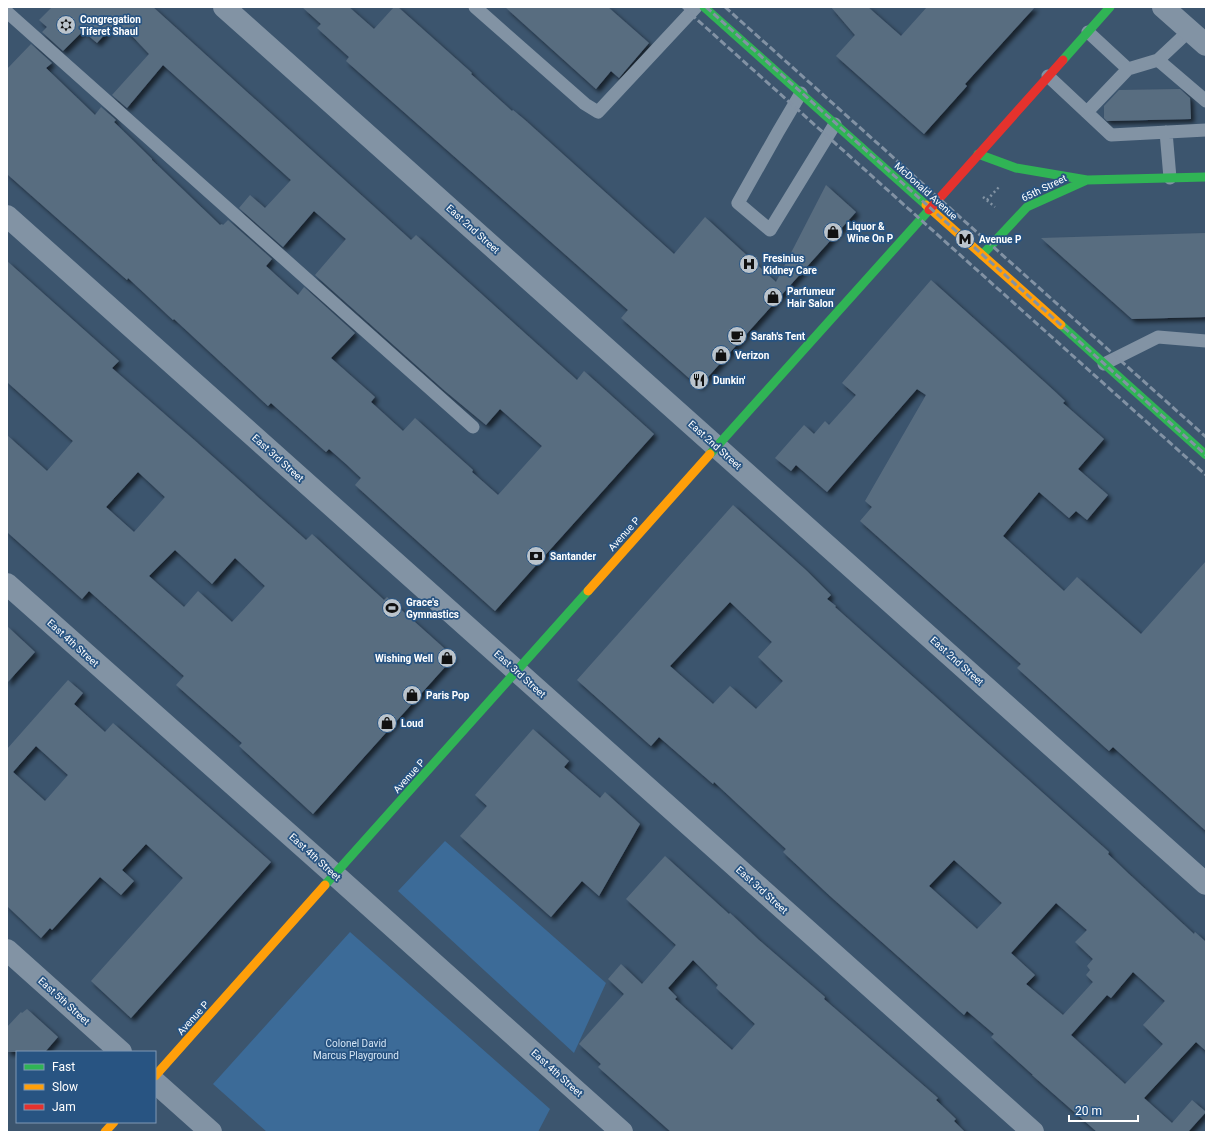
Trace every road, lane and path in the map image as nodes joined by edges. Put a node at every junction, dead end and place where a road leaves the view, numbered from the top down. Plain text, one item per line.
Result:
1 (224, 7) edge
2 (475, 7) edge
3 (696, 7) edge
4 (704, 7) edge
5 (1110, 7) edge
6 (1163, 7) edge
7 (7, 12) edge
8 (1190, 30) junction
9 (1088, 32) junction
10 (1206, 45) edge
11 (1158, 60) junction
12 (1128, 69) junction
13 (1048, 76) junction
14 (801, 93) junction
15 (1206, 101) edge
16 (1087, 112) junction
17 (835, 124) junction
18 (1206, 130) edge
19 (1166, 132) junction
20 (978, 154) junction
21 (1206, 177) edge
22 (1170, 178) junction
23 (1087, 180) junction
24 (999, 187) dead end
25 (983, 197) dead end
26 (987, 200) junction
27 (930, 209) junction
28 (997, 209) dead end
29 (7, 216) edge
30 (982, 255) junction
31 (1206, 341) edge
32 (1104, 364) junction
33 (473, 427) dead end
34 (717, 447) junction
35 (1206, 455) edge
36 (7, 584) edge
37 (517, 671) junction
38 (335, 875) junction
39 (1206, 884) edge
40 (7, 950) edge
41 (120, 1051) edge
42 (156, 1075) edge
43 (156, 1083) edge
44 (113, 1123) edge
45 (105, 1132) edge
46 (211, 1132) edge
47 (622, 1132) edge
48 (1033, 1132) edge

1 - 34 street, East 2nd Street
2 - 3 lane
4 - 14 main road, McDonald Avenue
5 - 9 main road, Avenue P
6 - 8 street
7 - 33 lane
8 - 10 street
8 - 11 lane
9 - 12 lane
9 - 13 main road, Avenue P
11 - 12 lane
11 - 15 lane
12 - 16 lane
13 - 16 lane
13 - 20 main road, Avenue P
14 - 17 main road, McDonald Avenue
14 - 17 lane
16 - 19 lane
17 - 27 main road, McDonald Avenue
18 - 19 lane
19 - 22 lane
20 - 23 main road, 65th Street
20 - 27 main road, Avenue P
21 - 22 main road, 65th Street
22 - 23 main road, 65th Street
23 - 30 main road, 65th Street
24 - 26 path
25 - 26 path
26 - 28 path
27 - 30 main road, McDonald Avenue
27 - 34 main road, Avenue P
29 - 37 street, East 3rd Street
30 - 32 main road, McDonald Avenue
31 - 32 lane
32 - 35 main road, McDonald Avenue
34 - 37 main road, Avenue P
34 - 39 street, East 2nd Street
36 - 38 street, East 4th Street
37 - 38 main road, Avenue P
37 - 48 street, East 3rd Street
38 - 42 main road, Avenue P
38 - 47 street, East 4th Street
40 - 41 street, East 5th Street
43 - 46 street
44 - 45 main road

